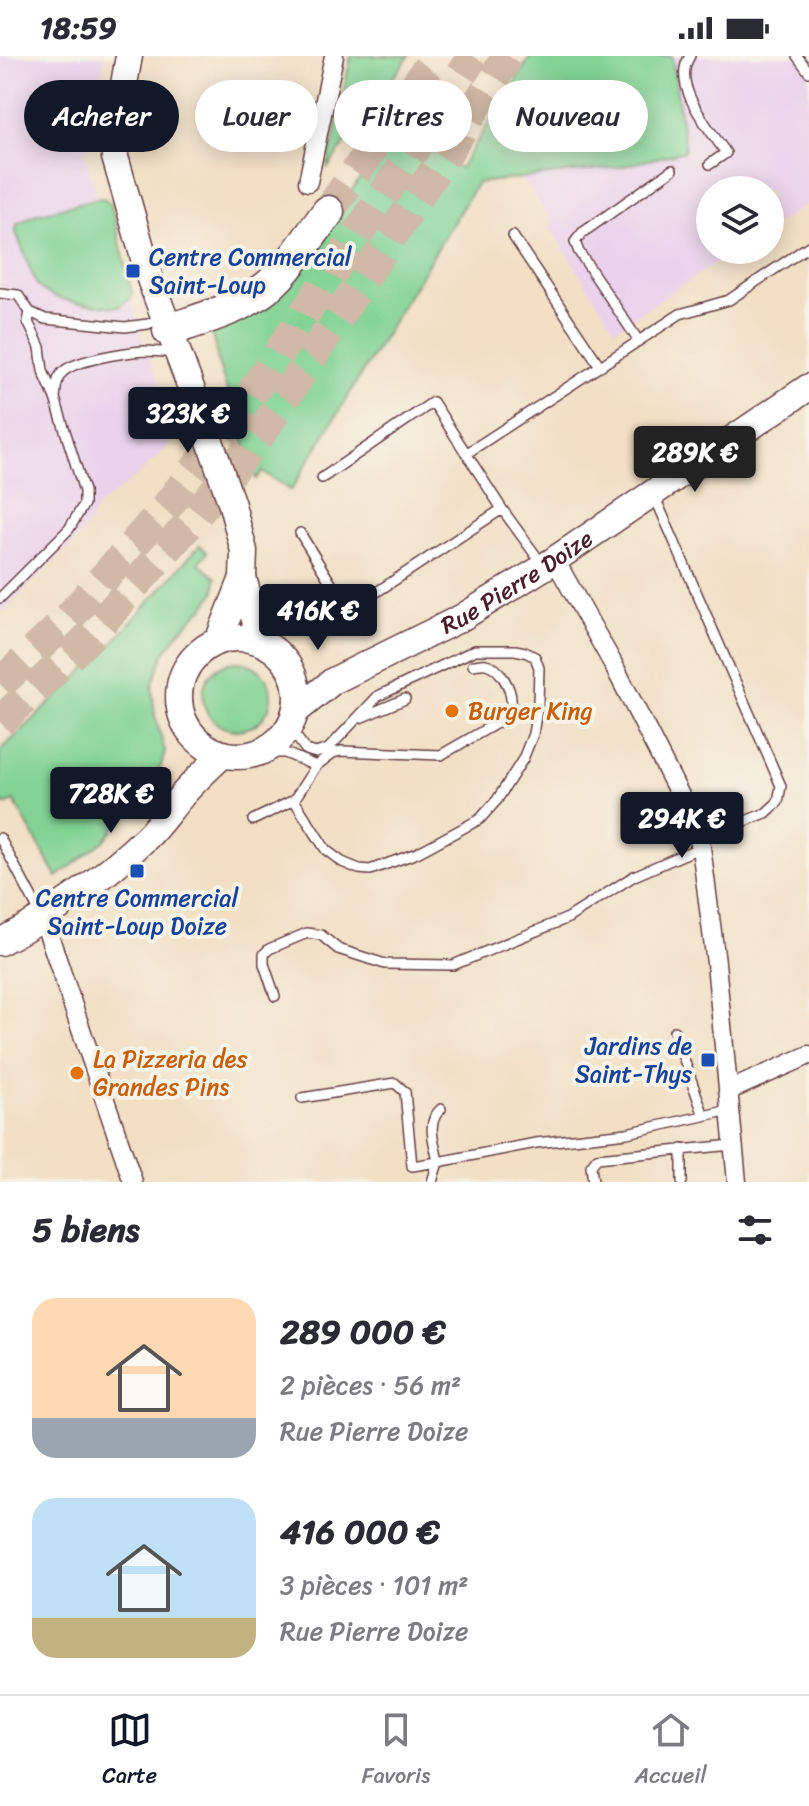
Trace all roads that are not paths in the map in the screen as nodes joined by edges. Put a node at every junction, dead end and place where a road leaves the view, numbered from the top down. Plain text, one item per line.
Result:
1 (129, 56) edge
2 (334, 56) edge
3 (690, 56) edge
4 (797, 56) edge
5 (809, 72) edge
6 (710, 164) dead end
7 (672, 170) dead end
8 (308, 182) dead end
9 (328, 212) tunnel mouth
10 (513, 236) dead end
11 (809, 246) edge
12 (0, 293) edge
13 (30, 312) junction
14 (170, 333) junction
15 (638, 340) junction
16 (600, 366) junction
17 (809, 387) edge
18 (55, 398) junction
19 (467, 453) junction
20 (322, 478) dead end
21 (653, 492) junction
22 (502, 509) junction
23 (300, 533) dead end
24 (549, 564) junction
25 (243, 578) junction
26 (0, 598) edge
27 (218, 641) junction
28 (261, 641) junction
29 (473, 665) dead end
30 (289, 668) junction
31 (333, 681) junction
32 (405, 699) dead end
33 (292, 719) junction
34 (356, 720) junction
35 (196, 739) junction
36 (257, 753) junction
37 (222, 755) junction
38 (316, 766) junction
39 (180, 798) junction
40 (294, 800) junction
41 (253, 820) dead end
42 (0, 838) edge
43 (700, 843) junction
44 (3, 854) edge
45 (43, 918) junction
46 (0, 942) edge
47 (275, 996) dead end
48 (674, 1031) dead end
49 (809, 1055) edge
50 (302, 1098) dead end
51 (729, 1101) junction
52 (441, 1109) dead end
53 (704, 1116) junction
54 (733, 1145) junction
55 (682, 1149) junction
56 (438, 1162) junction
57 (133, 1182) edge
58 (432, 1182) edge
59 (593, 1182) edge
60 (682, 1182) edge
61 (737, 1182) edge

1 - 14 main road
2 - 8 street
3 - 6 lane
4 - 5 lane
7 - 15 lane
9 - 14 highway
10 - 16 lane
11 - 15 lane
12 - 13 lane
13 - 14 lane
13 - 18 lane
14 - 18 lane
14 - 25 main road
15 - 16 lane
16 - 19 lane
17 - 21 main road, Rue Pierre Doize
18 - 26 lane
19 - 20 lane
19 - 22 lane
21 - 24 main road, Rue Pierre Doize
21 - 43 lane
22 - 23 lane
22 - 24 lane
24 - 31 main road, Rue Pierre Doize
24 - 43 street
25 - 27 main road
25 - 28 main road
27 - 28 main road
27 - 35 main road
28 - 30 main road
29 - 38 lane
30 - 31 main road
30 - 33 main road
31 - 33 main road, Rue Pierre Doize
32 - 34 lane
33 - 34 lane
33 - 36 main road
34 - 40 lane
35 - 37 main road
35 - 39 main road
36 - 37 main road
36 - 38 lane
37 - 39 main road
38 - 40 lane
39 - 45 main road
40 - 41 lane
42 - 44 lane
43 - 47 lane
43 - 51 street
44 - 45 lane
45 - 46 main road
45 - 57 street
48 - 53 lane
49 - 51 street
50 - 56 lane
51 - 53 lane
51 - 54 street
52 - 56 lane
53 - 56 lane
54 - 55 lane
54 - 61 street
55 - 59 lane
55 - 60 lane
56 - 58 lane

